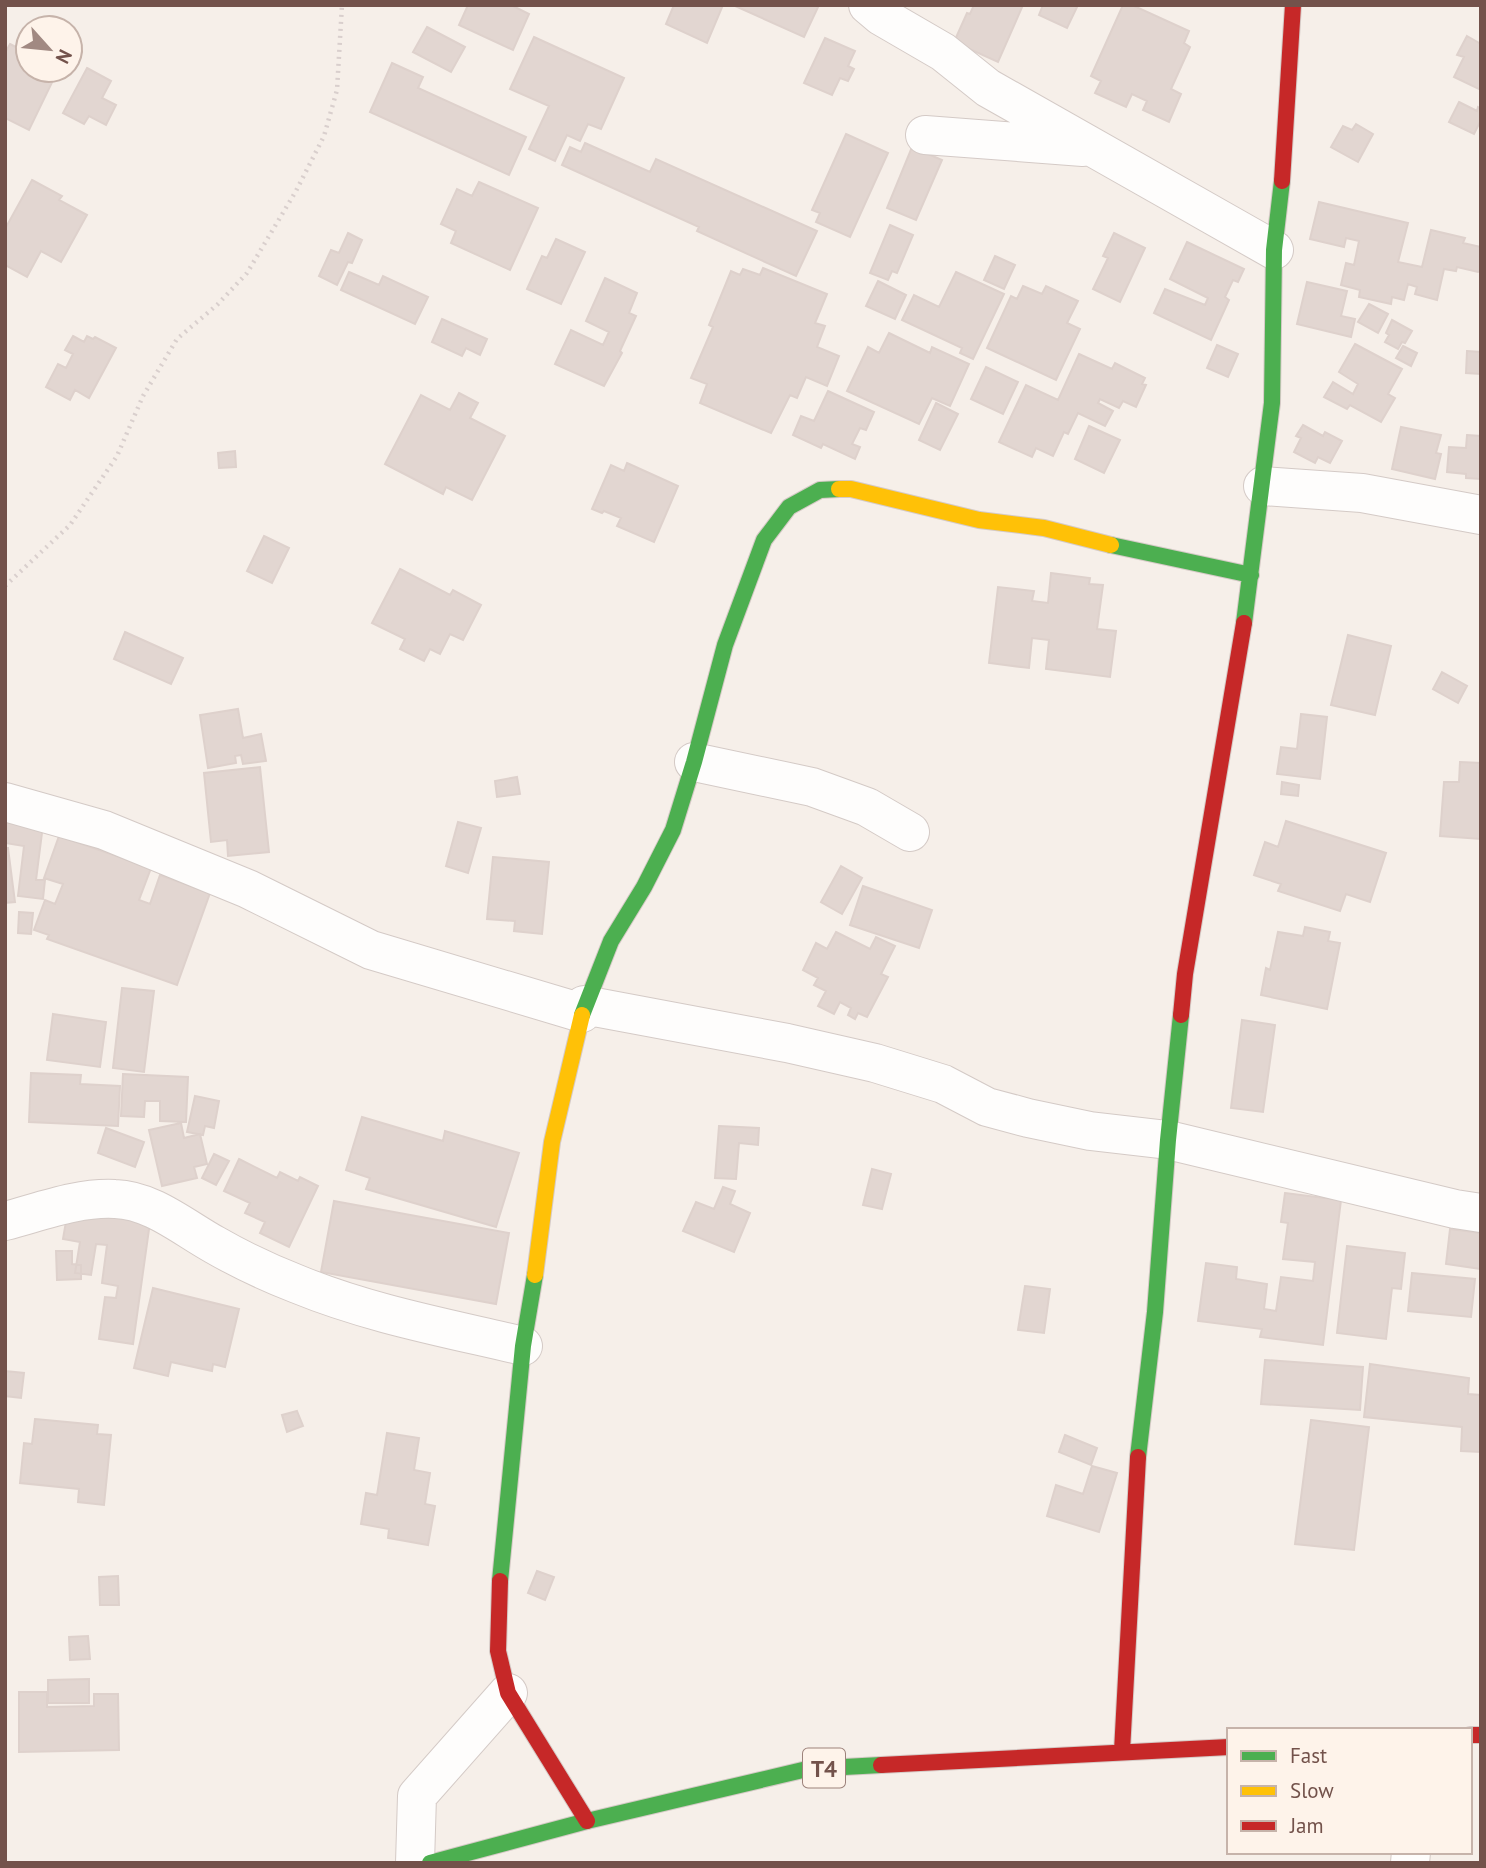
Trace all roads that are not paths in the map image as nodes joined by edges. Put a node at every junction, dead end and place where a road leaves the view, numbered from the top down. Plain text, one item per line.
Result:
1 (868, 5) edge
2 (1293, 5) edge
3 (925, 135) dead end
4 (1092, 148) junction
5 (1273, 250) junction
6 (1264, 486) junction
7 (1481, 514) edge
8 (1251, 575) junction
9 (694, 762) junction
10 (5, 802) edge
11 (911, 832) dead end
12 (583, 1009) junction
13 (1168, 1140) junction
14 (1481, 1213) edge
15 (5, 1221) edge
16 (523, 1346) junction
17 (508, 1693) junction
18 (1227, 1746) edge
19 (1122, 1751) junction
20 (587, 1821) junction
21 (415, 1863) edge
22 (430, 1863) edge

1 - 4 street
2 - 5 main road
3 - 4 street
4 - 5 street
5 - 6 main road
6 - 7 street
6 - 8 main road
8 - 9 main road
8 - 13 main road
9 - 11 street
9 - 12 main road
10 - 12 street
12 - 13 street
12 - 16 main road
13 - 14 street
13 - 19 main road
15 - 16 street
16 - 17 main road
17 - 20 main road
17 - 21 street
18 - 19 main road, T4
19 - 20 main road, T4
20 - 22 main road, T4

